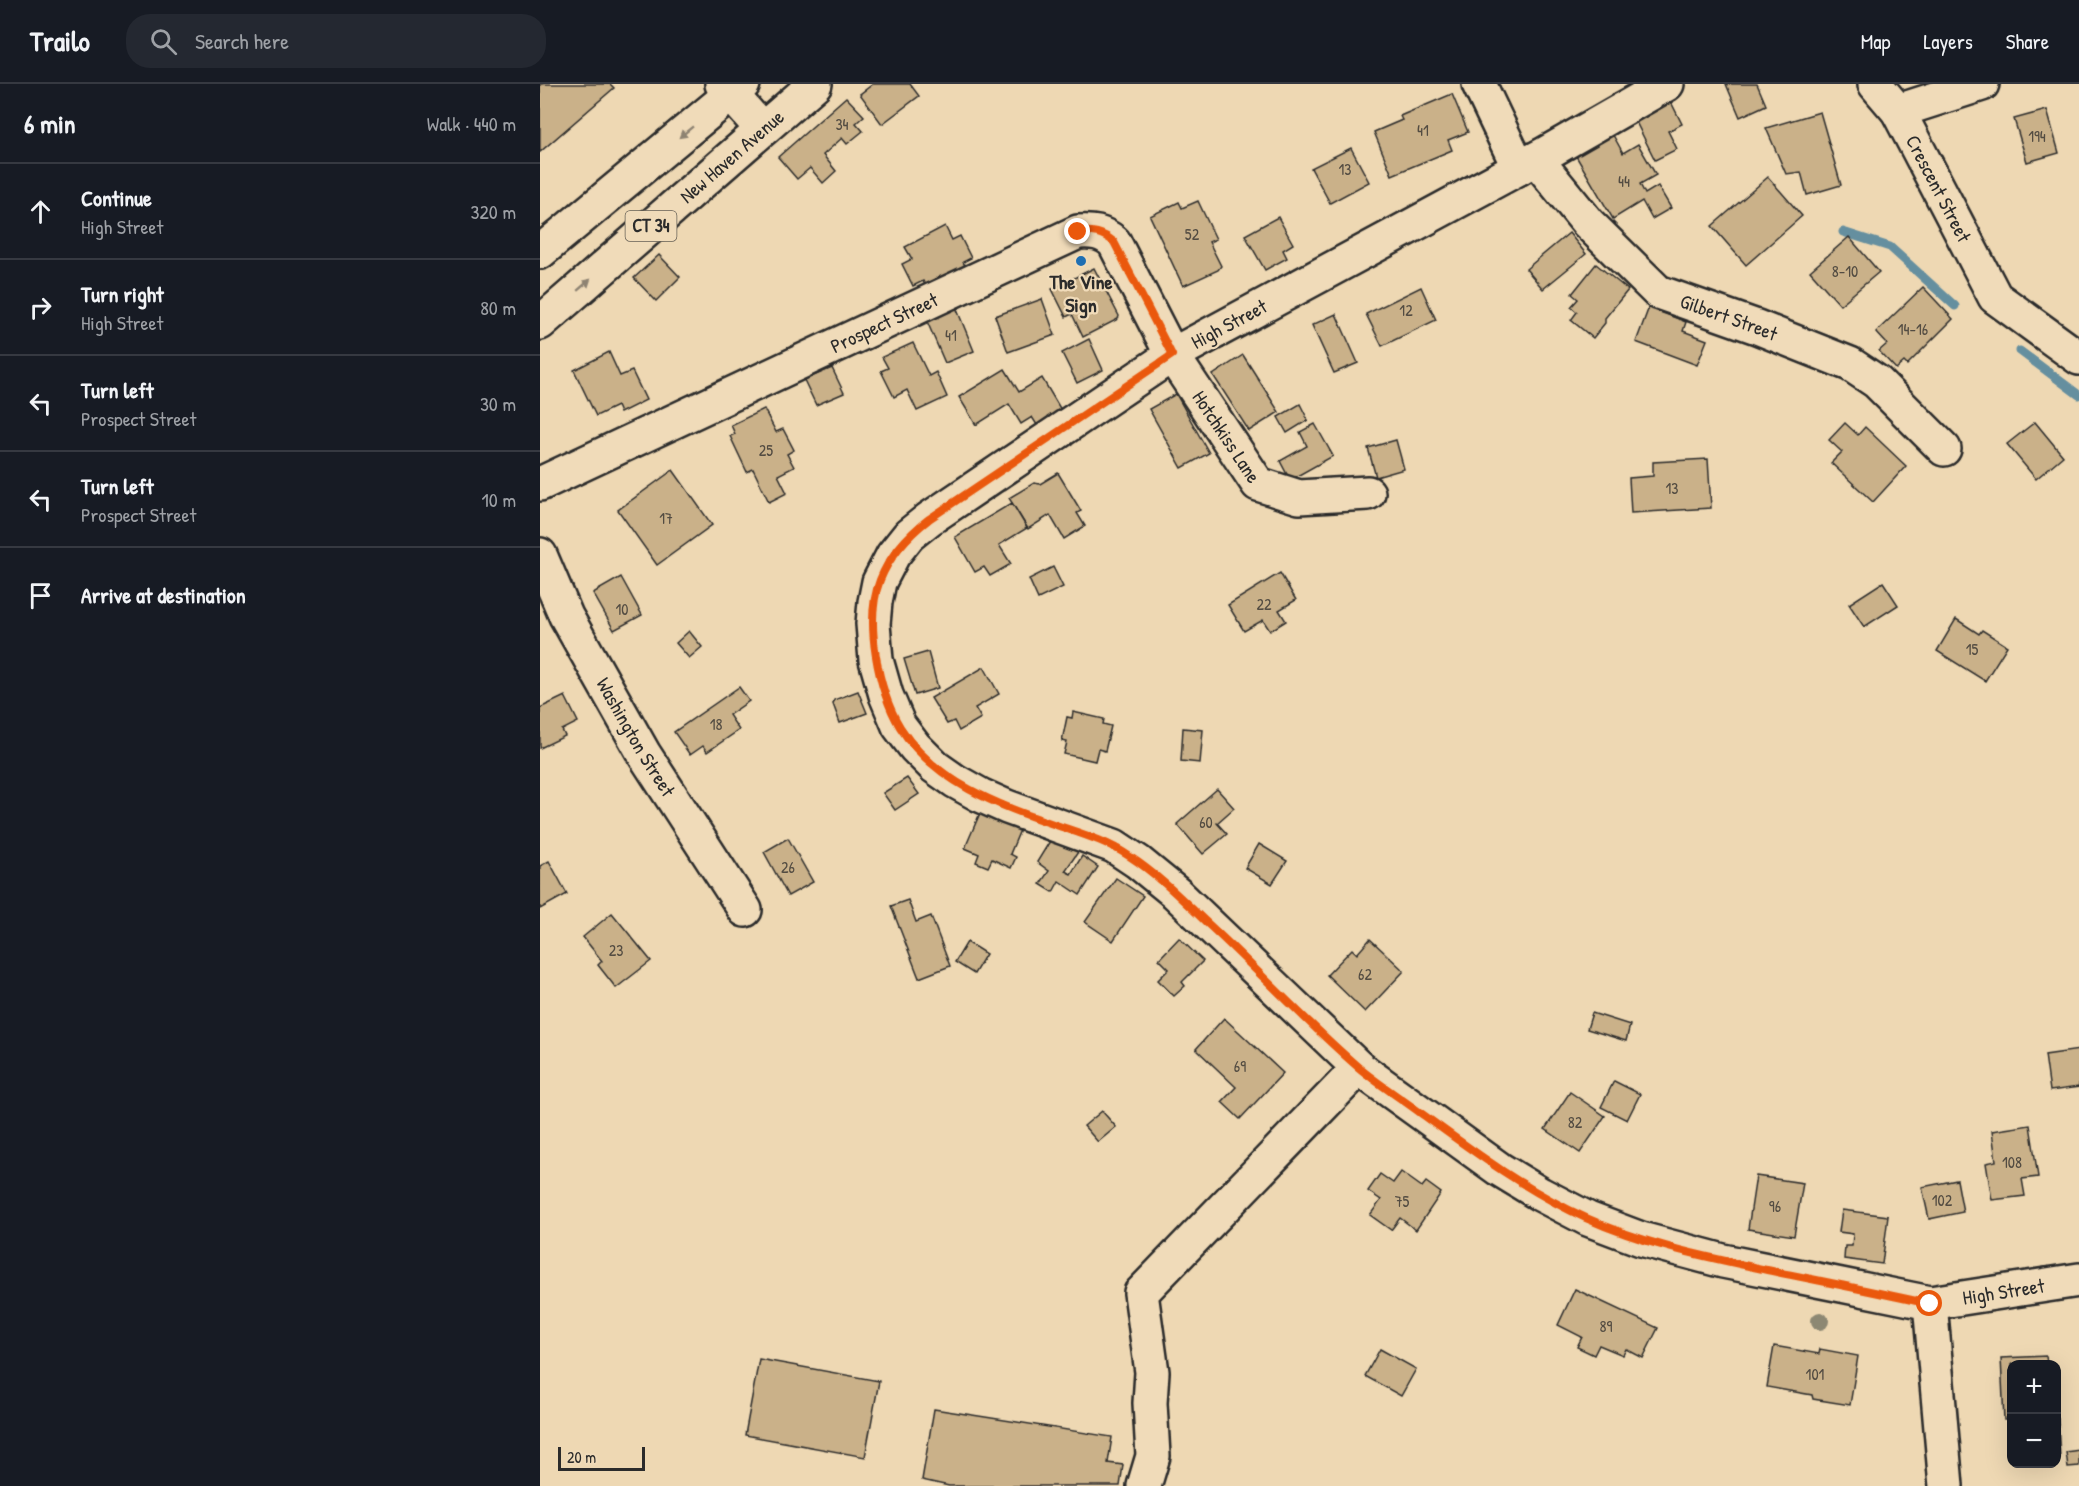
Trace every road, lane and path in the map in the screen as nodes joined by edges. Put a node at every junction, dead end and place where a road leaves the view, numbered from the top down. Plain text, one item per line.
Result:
1 (814, 84) edge
2 (1479, 84) edge
3 (1667, 84) edge
4 (1875, 84) edge
5 (1982, 84) edge
6 (732, 87) edge
7 (1898, 111) junction
8 (762, 129) junction
9 (1527, 163) junction
10 (540, 252) edge
11 (540, 323) edge
12 (1172, 355) junction
13 (2079, 358) edge
14 (1944, 449) dead end
15 (540, 484) edge
16 (1368, 493) dead end
17 (540, 555) edge
18 (745, 910) dead end
19 (1359, 1068) junction
20 (2079, 1280) edge
21 (1930, 1304) junction
22 (1144, 1486) edge
23 (1946, 1486) edge

1 - 8 main road, New Haven Avenue / CT 34
2 - 9 main road, Gilbert Street
3 - 9 main road, High Street
4 - 7 main road, Crescent Street
5 - 7 main road
6 - 8 main road
6 -> 10 main road, CT 34
7 - 13 main road, Crescent Street
11 -> 8 main road, New Haven Avenue / CT 34
9 - 12 main road, High Street
9 - 14 main road, Gilbert Street
12 - 15 main road, Prospect Street
12 - 16 main road, Hotchkiss Lane
12 - 19 main road, High Street
17 - 18 main road, Washington Street
19 - 21 main road, High Street
19 - 22 main road
20 - 21 main road, High Street
21 - 23 main road

